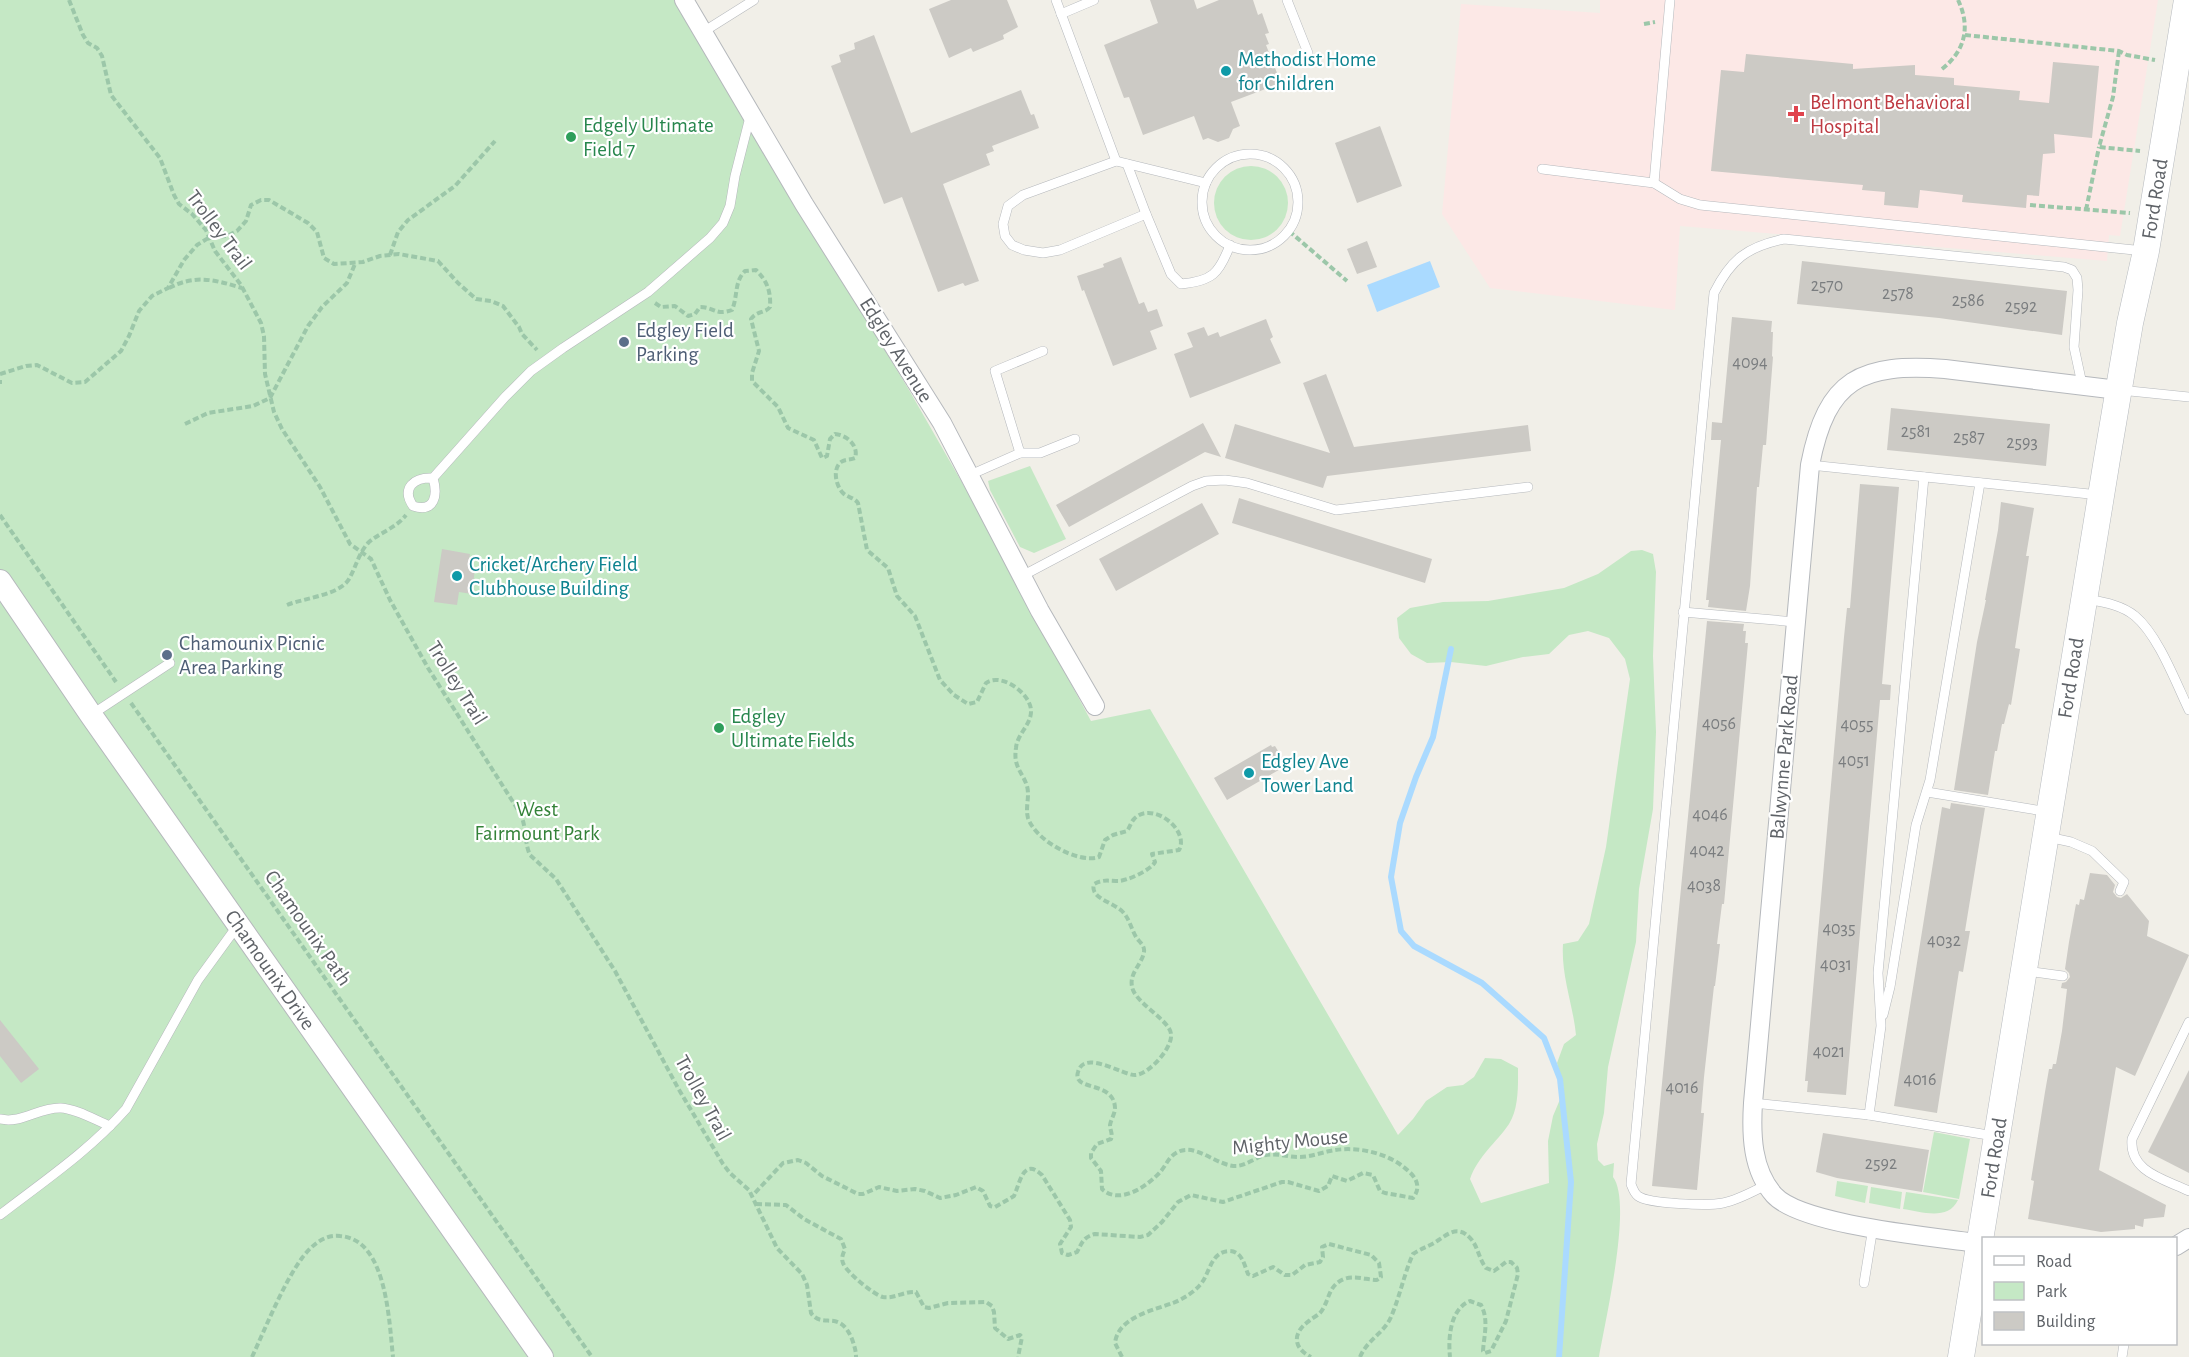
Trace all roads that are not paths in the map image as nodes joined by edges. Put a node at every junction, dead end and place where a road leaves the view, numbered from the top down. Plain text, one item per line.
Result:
1 (684, 0) edge
2 (754, 0) edge
3 (1056, 0) edge
4 (1094, 0) edge
5 (1287, 0) edge
6 (1671, 0) edge
7 (2187, 0) edge
8 (1062, 14) junction
9 (703, 32) junction
10 (1308, 52) dead end
11 (751, 115) junction
12 (1116, 161) junction
13 (1127, 164) junction
14 (1542, 169) dead end
15 (1206, 183) junction
16 (1654, 183) junction
17 (1146, 214) junction
18 (1230, 245) junction
19 (2146, 251) junction
20 (1043, 351) dead end
21 (2082, 384) junction
22 (2118, 390) junction
23 (2189, 397) edge
24 (1075, 439) dead end
25 (1020, 453) junction
26 (1810, 465) junction
27 (970, 475) junction
28 (433, 477) junction
29 (1924, 477) junction
30 (1980, 483) junction
31 (1528, 487) dead end
32 (2101, 496) junction
33 (1022, 576) junction
34 (0, 581) edge
35 (2085, 598) junction
36 (1683, 612) junction
37 (1796, 622) junction
38 (170, 663) dead end
39 (1095, 706) dead end
40 (2189, 710) edge
41 (91, 715) junction
42 (1927, 792) junction
43 (2048, 824) junction
44 (2120, 891) dead end
45 (238, 925) junction
46 (2024, 970) junction
47 (2063, 976) dead end
48 (2189, 1022) edge
49 (1881, 1026) junction
50 (1753, 1103) junction
51 (1869, 1115) junction
52 (0, 1119) edge
53 (110, 1126) junction
54 (1997, 1137) junction
55 (1766, 1185) junction
56 (2189, 1191) edge
57 (0, 1215) edge
58 (1873, 1227) junction
59 (1983, 1237) edge
60 (1982, 1244) edge
61 (1864, 1283) dead end
62 (542, 1357) edge
63 (1961, 1357) edge

1 - 9 street, Edgley Avenue
2 - 9 lane
3 - 8 lane
4 - 8 lane
5 - 10 lane
6 - 16 lane
7 - 19 main road, Ford Road
8 - 12 lane
9 - 11 street, Edgley Avenue
11 - 27 street, Edgley Avenue
11 - 28 lane
12 - 13 lane
12 - 17 lane
13 - 15 lane
13 - 17 lane
14 - 16 lane
15 - 18 lane
15 - 18 lane
16 - 19 lane
17 - 18 lane
19 - 22 main road, Ford Road
20 - 25 lane
21 - 22 street, Balwynne Park Road
21 - 26 street, Balwynne Park Road
21 - 36 lane
22 - 23 lane
22 - 32 main road, Ford Road
24 - 25 lane
25 - 27 lane
26 - 29 lane
26 - 37 street, Balwynne Park Road
27 - 33 street, Edgley Avenue
28 - 28 lane
29 - 30 lane
29 - 49 lane
30 - 32 lane
30 - 42 lane
31 - 33 lane
32 - 35 main road, Ford Road
33 - 39 street, Edgley Avenue
34 - 41 street, Chamounix Drive
35 - 40 lane
35 - 43 main road, Ford Road
36 - 37 lane
36 - 55 lane
37 - 50 street, Balwynne Park Road
38 - 41 lane
41 - 45 street, Chamounix Drive
42 - 43 lane
42 - 49 lane
43 - 44 lane
43 - 46 main road, Ford Road
45 - 53 lane
45 - 62 street, Chamounix Drive
46 - 47 lane
46 - 54 main road, Ford Road
48 - 56 lane
49 - 51 lane
50 - 51 lane
50 - 55 street, Balwynne Park Road
51 - 54 lane
52 - 53 lane
53 - 57 lane
54 - 59 main road, Ford Road
55 - 58 street, Balwynne Park Road
58 - 60 street, Balwynne Park Road
58 - 61 lane
60 - 63 main road, Ford Road

